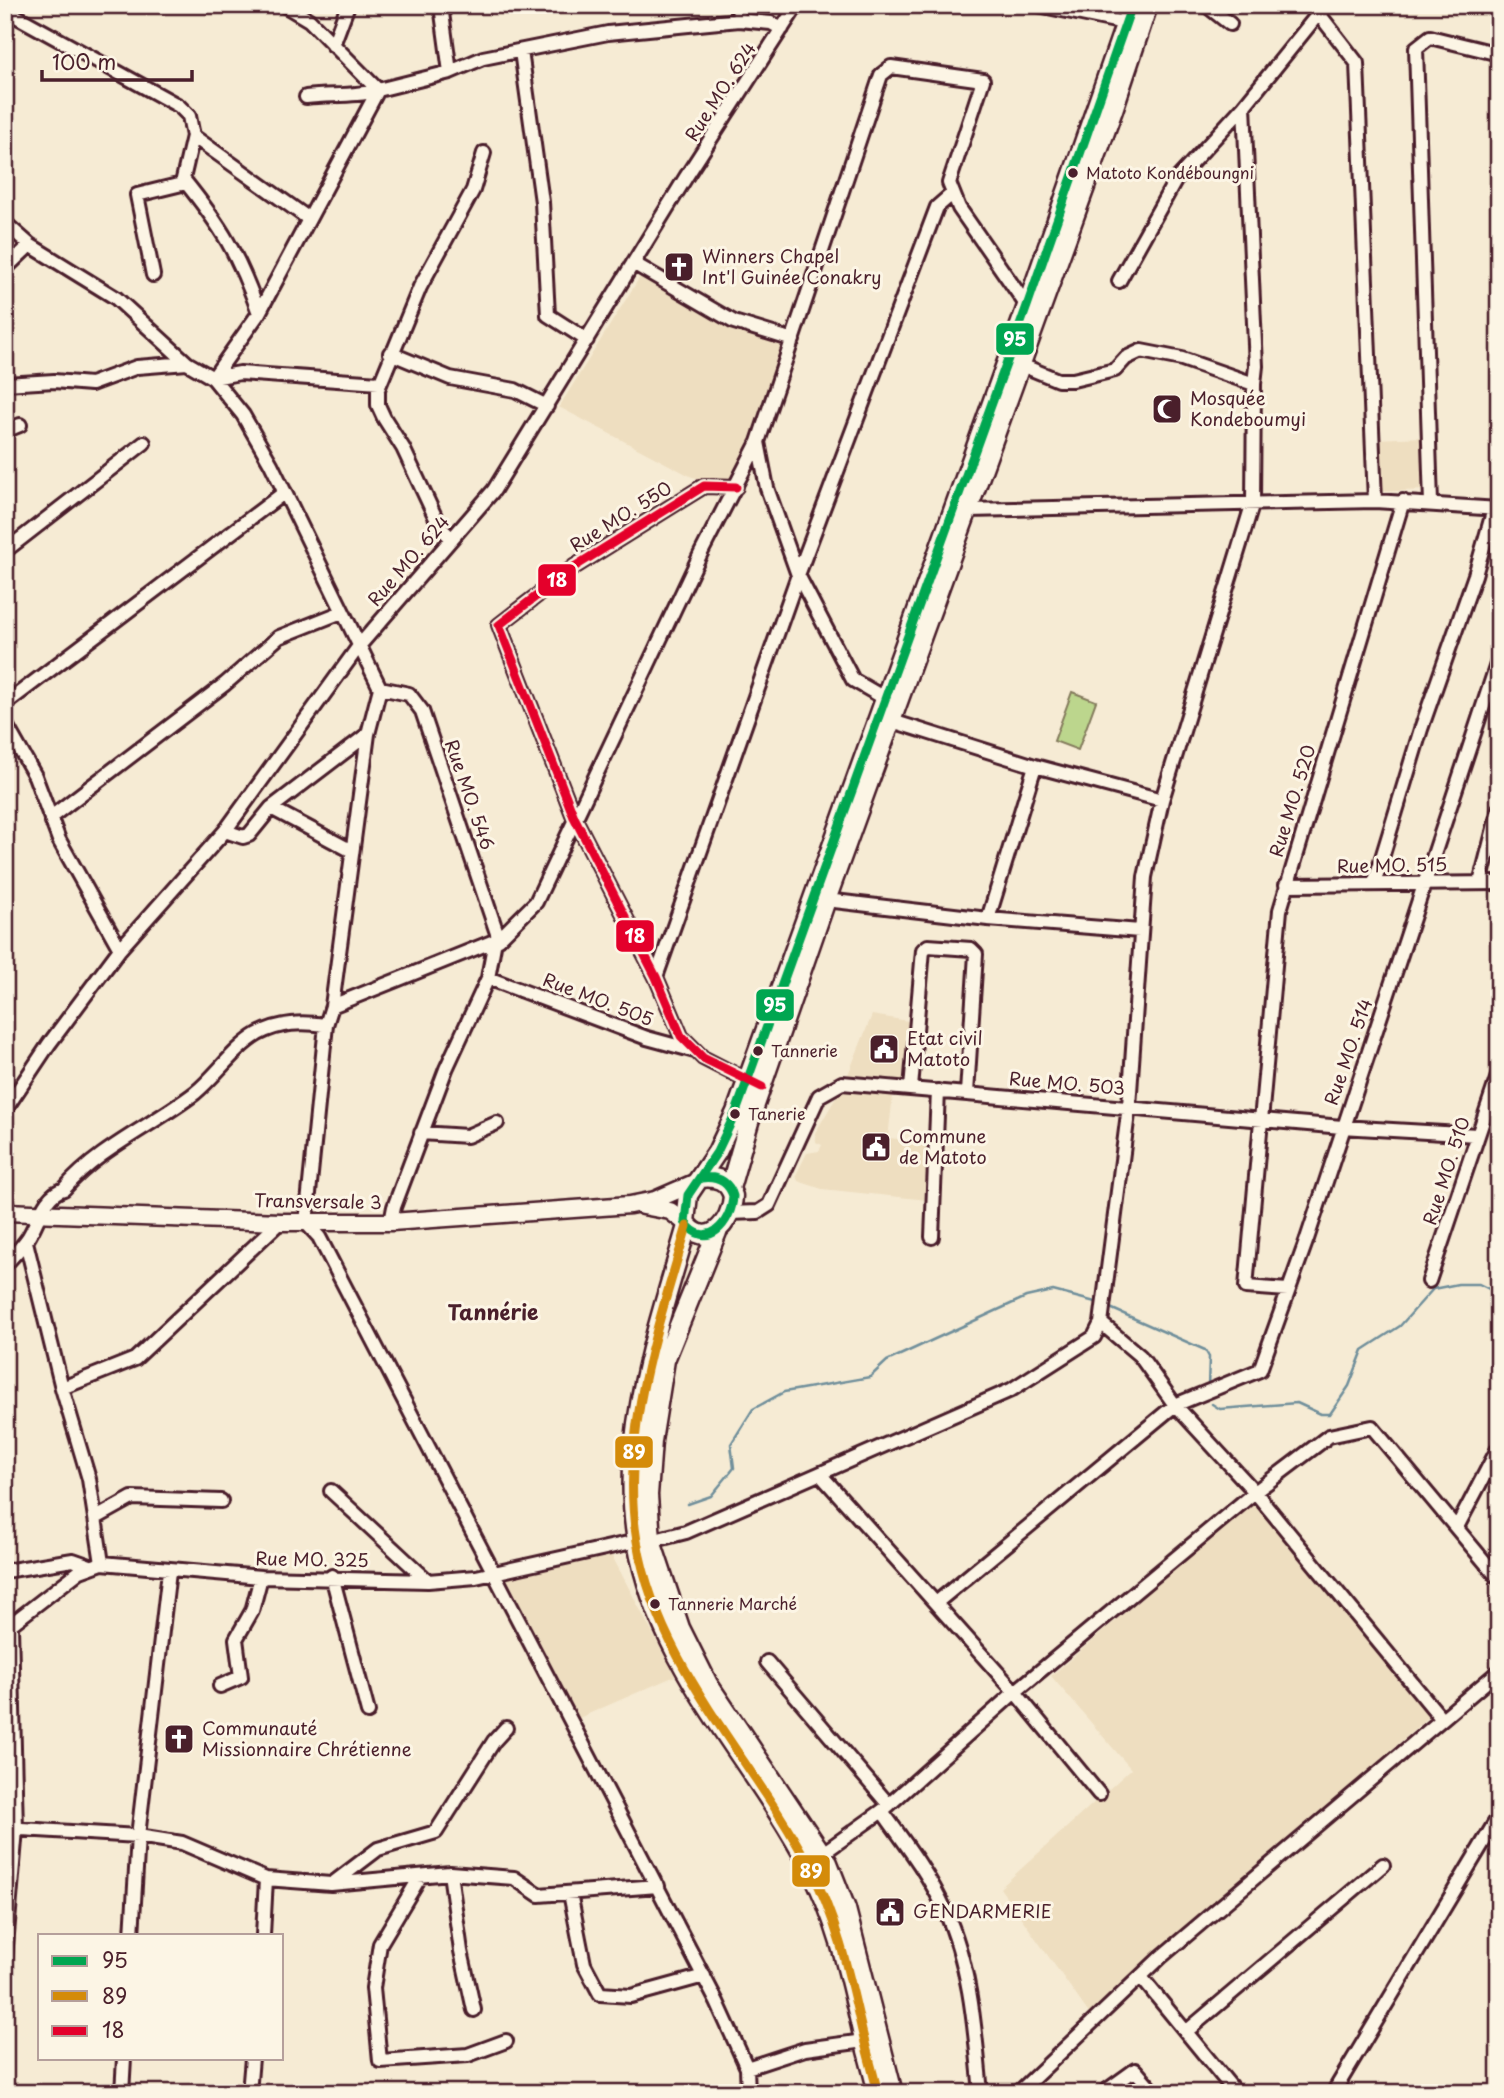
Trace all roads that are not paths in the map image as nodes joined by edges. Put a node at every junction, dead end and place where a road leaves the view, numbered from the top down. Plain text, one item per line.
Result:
1 (284, 5) edge
2 (348, 5) edge
3 (444, 5) edge
4 (738, 5) edge
5 (797, 5) edge
6 (1038, 5) edge
7 (1132, 5) edge
8 (1147, 5) edge
9 (1206, 5) edge
10 (1316, 8) edge
11 (5, 10) edge
12 (738, 20) junction
13 (1125, 23) junction
14 (1230, 24) dead end
15 (782, 29) junction
16 (333, 45) junction
17 (520, 51) junction
18 (1499, 54) edge
19 (450, 72) junction
20 (378, 90) junction
21 (306, 97) dead end
22 (1244, 106) junction
23 (194, 135) junction
24 (484, 153) dead end
25 (186, 183) junction
26 (953, 193) junction
27 (309, 219) junction
28 (5, 223) edge
29 (30, 245) junction
30 (633, 263) junction
31 (5, 269) edge
32 (153, 275) dead end
33 (1119, 281) dead end
34 (1027, 306) junction
35 (259, 313) junction
36 (587, 340) junction
37 (793, 340) junction
38 (390, 354) junction
39 (1014, 362) junction
40 (187, 363) junction
41 (213, 378) junction
42 (379, 383) junction
43 (5, 384) edge
44 (1254, 384) junction
45 (547, 406) junction
46 (20, 425) dead end
47 (5, 431) edge
48 (758, 442) junction
49 (144, 443) dead end
50 (743, 474) junction
51 (736, 488) junction
52 (767, 488) junction
53 (285, 492) junction
54 (1375, 501) junction
55 (1403, 501) junction
56 (1253, 502) junction
57 (1431, 503) junction
58 (1496, 509) edge
59 (968, 510) junction
60 (452, 539) junction
61 (5, 551) edge
62 (798, 575) junction
63 (342, 612) junction
64 (359, 646) junction
65 (1499, 658) edge
66 (380, 688) junction
67 (884, 698) junction
68 (5, 704) edge
69 (892, 721) junction
70 (5, 723) edge
71 (368, 734) junction
72 (1035, 766) junction
73 (1162, 800) junction
74 (271, 808) junction
75 (1499, 809) edge
76 (51, 817) junction
77 (574, 817) junction
78 (225, 831) junction
79 (352, 851) junction
80 (1426, 883) junction
81 (1480, 883) junction
82 (1499, 883) edge
83 (1374, 884) junction
84 (1286, 885) junction
85 (826, 900) junction
86 (988, 919) junction
87 (1140, 931) junction
88 (497, 940) junction
89 (120, 949) junction
90 (656, 977) junction
91 (488, 978) junction
92 (332, 1006) junction
93 (326, 1025) junction
94 (697, 1052) junction
95 (1499, 1073) edge
96 (754, 1084) junction
97 (911, 1088) junction
98 (938, 1091) junction
99 (967, 1093) junction
100 (1129, 1106) junction
101 (5, 1110) edge
102 (1261, 1120) junction
103 (497, 1123) dead end
104 (1342, 1127) junction
105 (421, 1133) junction
106 (1477, 1136) junction
107 (697, 1180) junction
108 (730, 1188) junction
109 (630, 1205) junction
110 (5, 1212) edge
111 (40, 1213) junction
112 (729, 1213) junction
113 (280, 1222) junction
114 (391, 1222) junction
115 (306, 1223) junction
116 (686, 1224) junction
117 (717, 1232) junction
118 (932, 1237) dead end
119 (26, 1242) junction
120 (5, 1265) edge
121 (1429, 1281) dead end
122 (1288, 1290) junction
123 (1103, 1312) junction
124 (62, 1388) junction
125 (1175, 1405) junction
126 (1499, 1447) edge
127 (820, 1474) junction
128 (331, 1491) dead end
129 (1255, 1492) junction
130 (221, 1501) dead end
131 (96, 1518) junction
132 (1457, 1527) junction
133 (644, 1541) junction
134 (96, 1564) junction
135 (5, 1571) edge
136 (169, 1571) junction
137 (492, 1573) junction
138 (332, 1576) junction
139 (261, 1577) junction
140 (1499, 1579) edge
141 (428, 1581) junction
142 (936, 1604) junction
143 (8, 1628) edge
144 (767, 1662) dead end
145 (1499, 1671) edge
146 (220, 1686) dead end
147 (1015, 1692) junction
148 (368, 1712) dead end
149 (1441, 1718) junction
150 (506, 1728) dead end
151 (1099, 1794) dead end
152 (885, 1808) junction
153 (1499, 1816) edge
154 (10, 1828) edge
155 (138, 1836) junction
156 (823, 1853) junction
157 (1382, 1865) dead end
158 (450, 1873) junction
159 (420, 1877) junction
160 (266, 1880) junction
161 (331, 1884) junction
162 (658, 1886) junction
163 (570, 1893) junction
164 (132, 1934) edge
165 (263, 1934) edge
166 (5, 1957) edge
167 (704, 1976) junction
168 (1141, 1977) junction
169 (474, 2010) dead end
170 (1187, 2031) junction
171 (506, 2041) dead end
172 (864, 2041) junction
173 (124, 2060) edge
174 (252, 2060) edge
175 (747, 2068) junction
176 (122, 2093) edge
177 (249, 2093) edge
178 (748, 2093) edge
179 (878, 2093) edge
180 (893, 2093) edge
181 (981, 2093) edge
182 (1018, 2093) edge
183 (1103, 2093) edge
184 (1155, 2093) edge
185 (1236, 2093) edge
186 (1332, 2093) edge

1 - 16 street
2 - 16 street
3 - 19 street
4 - 12 street
5 - 15 street, Rue MO. 624
6 - 13 street
7 - 13 highway
8 - 39 highway
9 - 14 street
10 - 22 street
10 - 54 street
11 - 23 street
12 - 15 street
12 - 17 street
13 - 34 highway
15 - 30 street, Rue MO. 624
16 - 20 street
17 - 19 street
17 - 36 street
18 - 57 street
19 - 20 street
20 - 21 street
20 - 27 street
22 - 33 street
22 - 44 street
23 - 25 street
23 - 27 street
24 - 38 street
25 - 32 street
25 - 35 street
26 - 34 street
26 - 37 street
26 - 62 street
27 - 35 street
28 - 29 street
29 - 31 street
29 - 40 street
30 - 36 street, Rue MO. 624
30 - 37 street
34 - 39 highway
35 - 41 street
36 - 45 street, Rue MO. 624
37 - 48 street
38 - 42 street
38 - 45 street
39 - 44 street
39 - 59 highway
39 - 67 highway
40 - 41 street
40 - 43 street
41 - 42 street
41 - 53 street
42 - 60 street
44 - 56 street
45 - 60 street, Rue MO. 624
46 - 47 street
48 - 50 street
48 - 52 street
49 - 61 street
50 - 51 street
50 - 52 street
51 - 77 street
51 - 77 street, Rue MO. 550
52 - 62 street
53 - 63 street
53 - 68 street
54 - 55 street
54 - 56 street
55 - 57 street
55 - 84 street, Rue MO. 520
56 - 59 street
56 - 73 street
57 - 58 street
58 - 83 street
59 - 69 highway
60 - 64 street, Rue MO. 624
62 - 67 street
62 - 90 street
63 - 64 street
63 - 76 street
64 - 66 street
64 - 78 street, Rue MO. 624
65 - 80 street, Rue MO. 514
66 - 71 street
66 - 88 street, Rue MO. 546
67 - 96 highway
69 - 72 street
69 - 85 highway
70 - 76 street
71 - 74 street
71 - 79 street
72 - 73 street
72 - 86 street
73 - 87 street
74 - 78 street
74 - 79 street
75 - 81 street
76 - 89 street
77 - 88 street
77 - 90 street
78 - 89 street, Rue MO. 624
79 - 92 street
80 - 81 street, Rue MO. 515
80 - 83 street, Rue MO. 515
80 - 104 street, Rue MO. 514
81 - 82 street, Rue MO. 515
83 - 84 street, Rue MO. 515
84 - 102 street, Rue MO. 520
85 - 86 street
85 - 96 highway
86 - 87 street
87 - 100 street
88 - 91 street
88 - 92 street
89 - 101 street, Rue MO. 624
90 - 94 street
91 - 94 street, Rue MO. 505
91 - 105 street
92 - 93 street
93 - 111 street
93 - 115 street
94 - 96 street
95 - 106 street, Rue MO. 510
96 - 107 highway
96 - 108 highway
97 - 98 street, Rue MO. 503
97 - 99 street
97 - 112 street, Rue MO. 503
98 - 99 street, Rue MO. 503
98 - 118 street
99 - 100 street, Rue MO. 503
100 - 102 street, Rue MO. 503
100 - 123 street
102 - 104 street, Rue MO. 503
102 - 122 street, Rue MO. 520
103 - 105 street
104 - 106 street, Rue MO. 503
104 - 122 street, Rue MO. 514
105 - 114 street
106 - 121 street, Rue MO. 510
107 - 108 highway
107 - 109 main road, Transversale 3
107 - 116 highway
108 - 112 highway
109 - 114 main road, Transversale 3
109 - 116 main road, Transversale 3
110 - 111 main road, Transversale 3
111 - 113 main road, Transversale 3
111 - 119 street
112 - 117 highway
113 - 115 main road, Transversale 3
113 - 124 street
114 - 115 main road, Transversale 3
115 - 137 street
116 - 117 highway
116 - 133 highway
117 - 133 highway
119 - 120 street
119 - 124 street
122 - 125 street, Rue MO. 514
123 - 125 street
123 - 127 street, Rue MO. 325
124 - 131 street
125 - 129 street
125 - 142 street, Rue MO. 514
126 - 132 street
127 - 133 street, Rue MO. 325
127 - 142 street
128 - 141 street
129 - 132 street
129 - 147 street
129 - 149 street
130 - 131 street
131 - 134 street
132 - 140 street
133 - 137 street, Rue MO. 325
133 - 156 highway
133 - 172 highway
134 - 135 street, Rue MO. 325
134 - 136 street, Rue MO. 325
134 - 143 street
136 - 139 street, Rue MO. 325
136 - 155 street
137 - 141 street, Rue MO. 325
137 - 162 street
138 - 139 street, Rue MO. 325
138 - 141 street, Rue MO. 325
138 - 148 street
139 - 146 street
142 - 147 street
143 - 154 street
144 - 152 street
145 - 149 street
147 - 151 street
147 - 152 street
149 - 168 street
150 - 161 street
152 - 156 street
152 - 181 street
153 - 186 street
154 - 155 street
154 - 166 street
155 - 160 street
155 - 164 street
156 - 180 highway
157 - 170 street
158 - 159 street
158 - 163 street
158 - 169 street
159 - 161 street
159 - 171 street
160 - 161 street
160 - 165 street
162 - 163 street
162 - 167 street
163 - 167 street
167 - 175 street
168 - 170 street
168 - 182 street
170 - 185 street
172 - 175 street
172 - 179 highway
173 - 176 street
174 - 177 street
175 - 178 street
183 - 184 street

